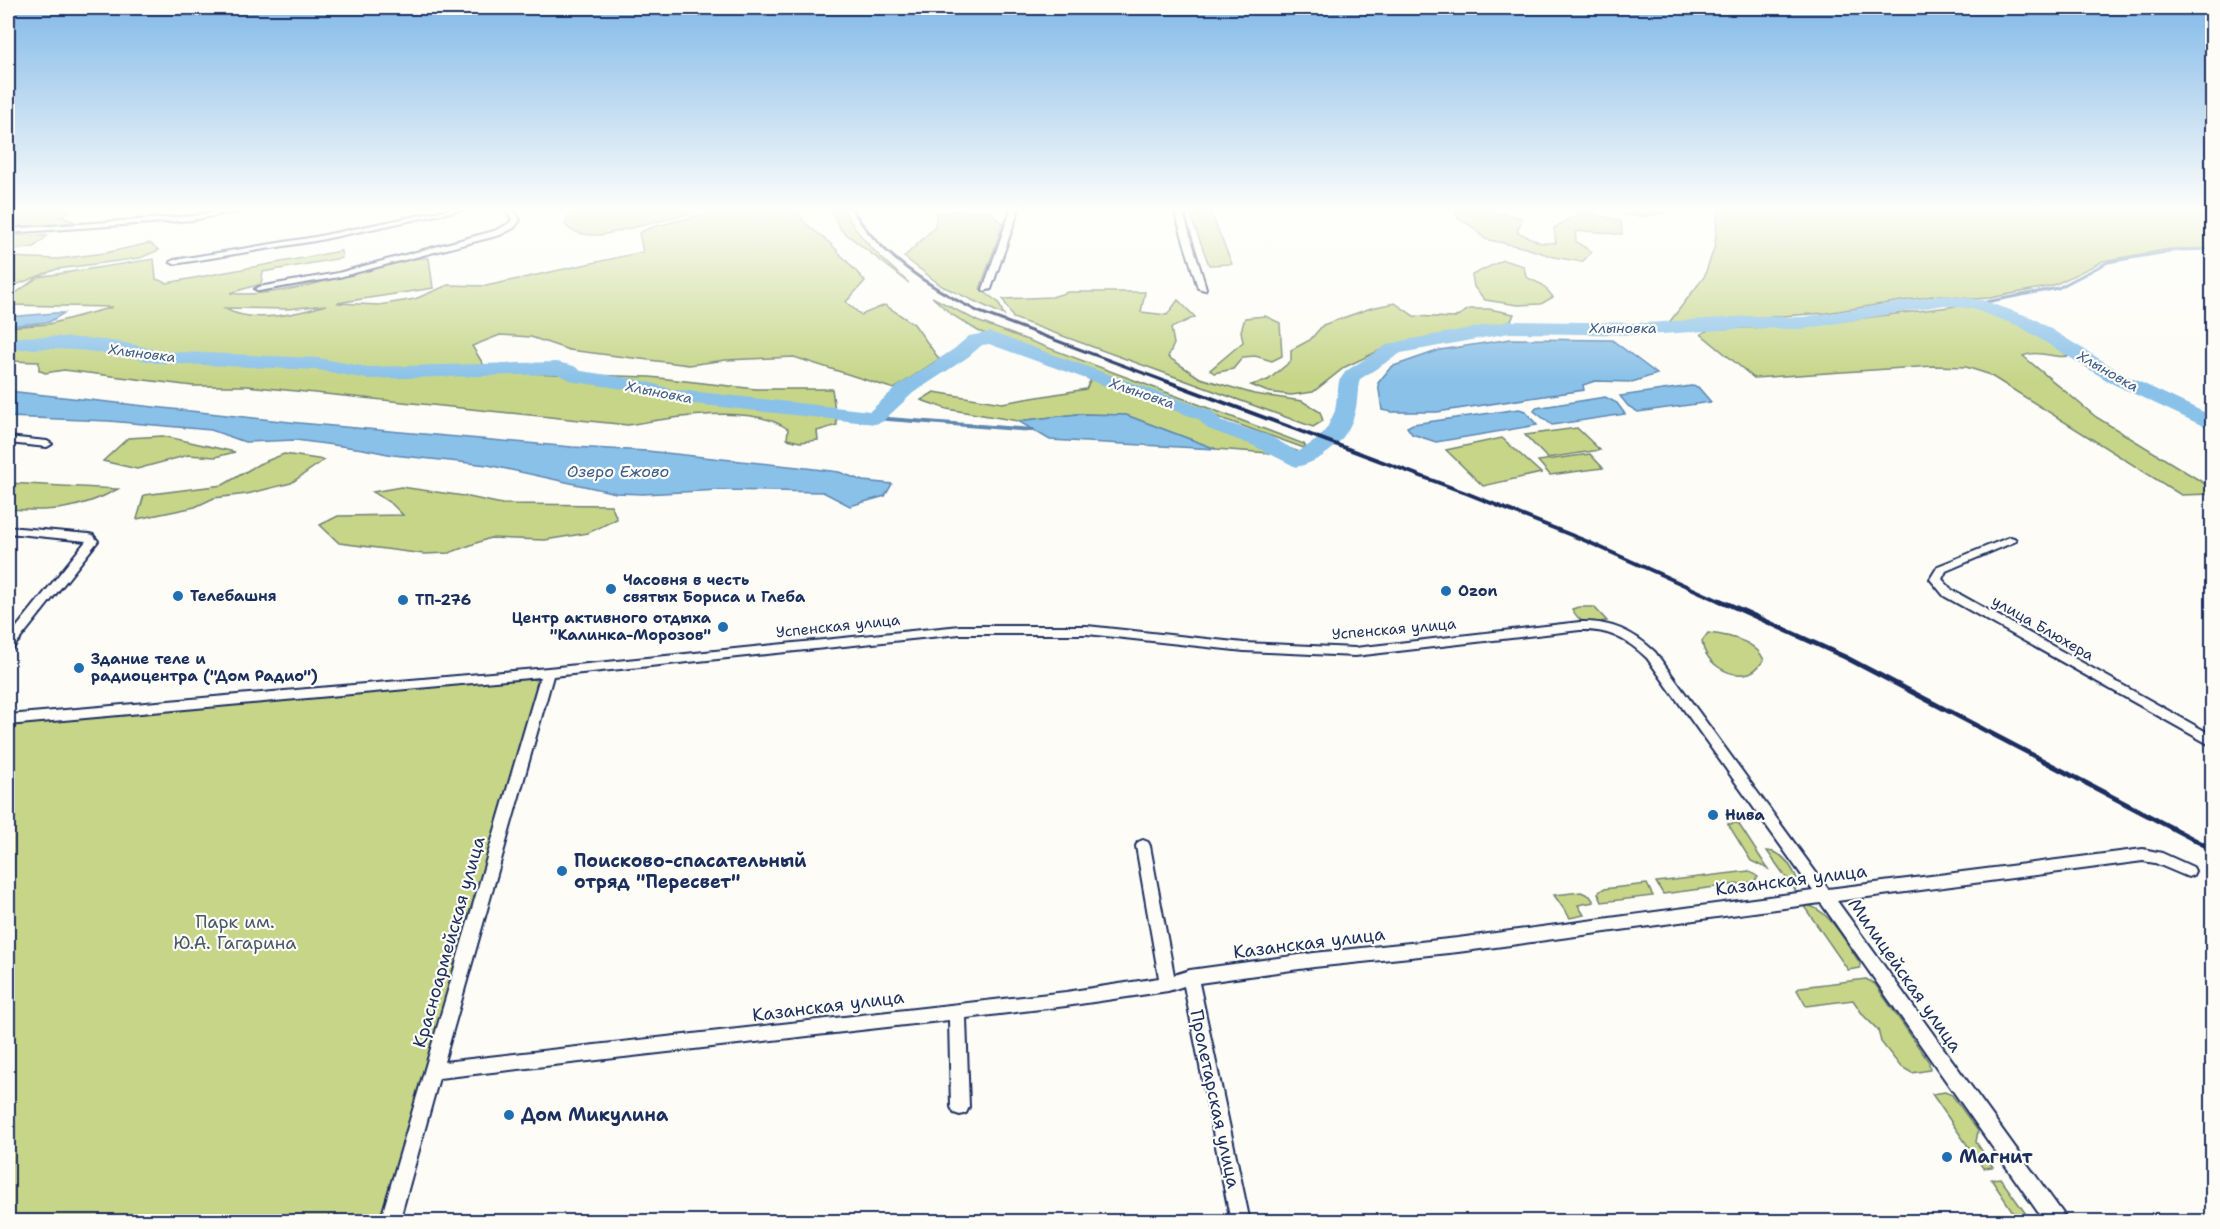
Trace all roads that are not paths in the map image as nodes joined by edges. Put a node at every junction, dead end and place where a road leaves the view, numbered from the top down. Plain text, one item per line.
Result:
1 (372, 266) edge
2 (995, 266) edge
3 (1195, 266) edge
4 (1202, 288) dead end
5 (259, 289) dead end
6 (987, 289) dead end
7 (8, 440) edge
8 (47, 444) dead end
9 (8, 530) edge
10 (2010, 540) dead end
11 (8, 646) edge
12 (1659, 664) joint
13 (548, 672) junction
14 (8, 720) edge
15 (2212, 741) edge
16 (1143, 846) dead end
17 (2188, 871) dead end
18 (1825, 896) junction
19 (1190, 977) junction
20 (1168, 984) junction
21 (957, 1010) junction
22 (432, 1071) junction
23 (960, 1107) dead end
24 (388, 1221) edge
25 (1241, 1221) edge
26 (2057, 1221) edge

1 - 5 street
2 - 6 street
3 - 4 street
7 - 8 street
9 - 11 street
10 - 15 street, улица Блюхера
12 - 13 street, Успенская улица
12 - 18 street, Милицейская улица
13 - 14 street, Успенская улица
13 - 22 street, Красноармейская улица
16 - 20 street
17 - 18 street, Казанская улица
18 - 19 street, Казанская улица
18 - 26 street, Милицейская улица
19 - 20 street, Казанская улица
19 - 25 street, Пролетарская улица
20 - 21 street, Казанская улица
21 - 22 street, Казанская улица
21 - 23 street
22 - 24 street, Красноармейская улица

